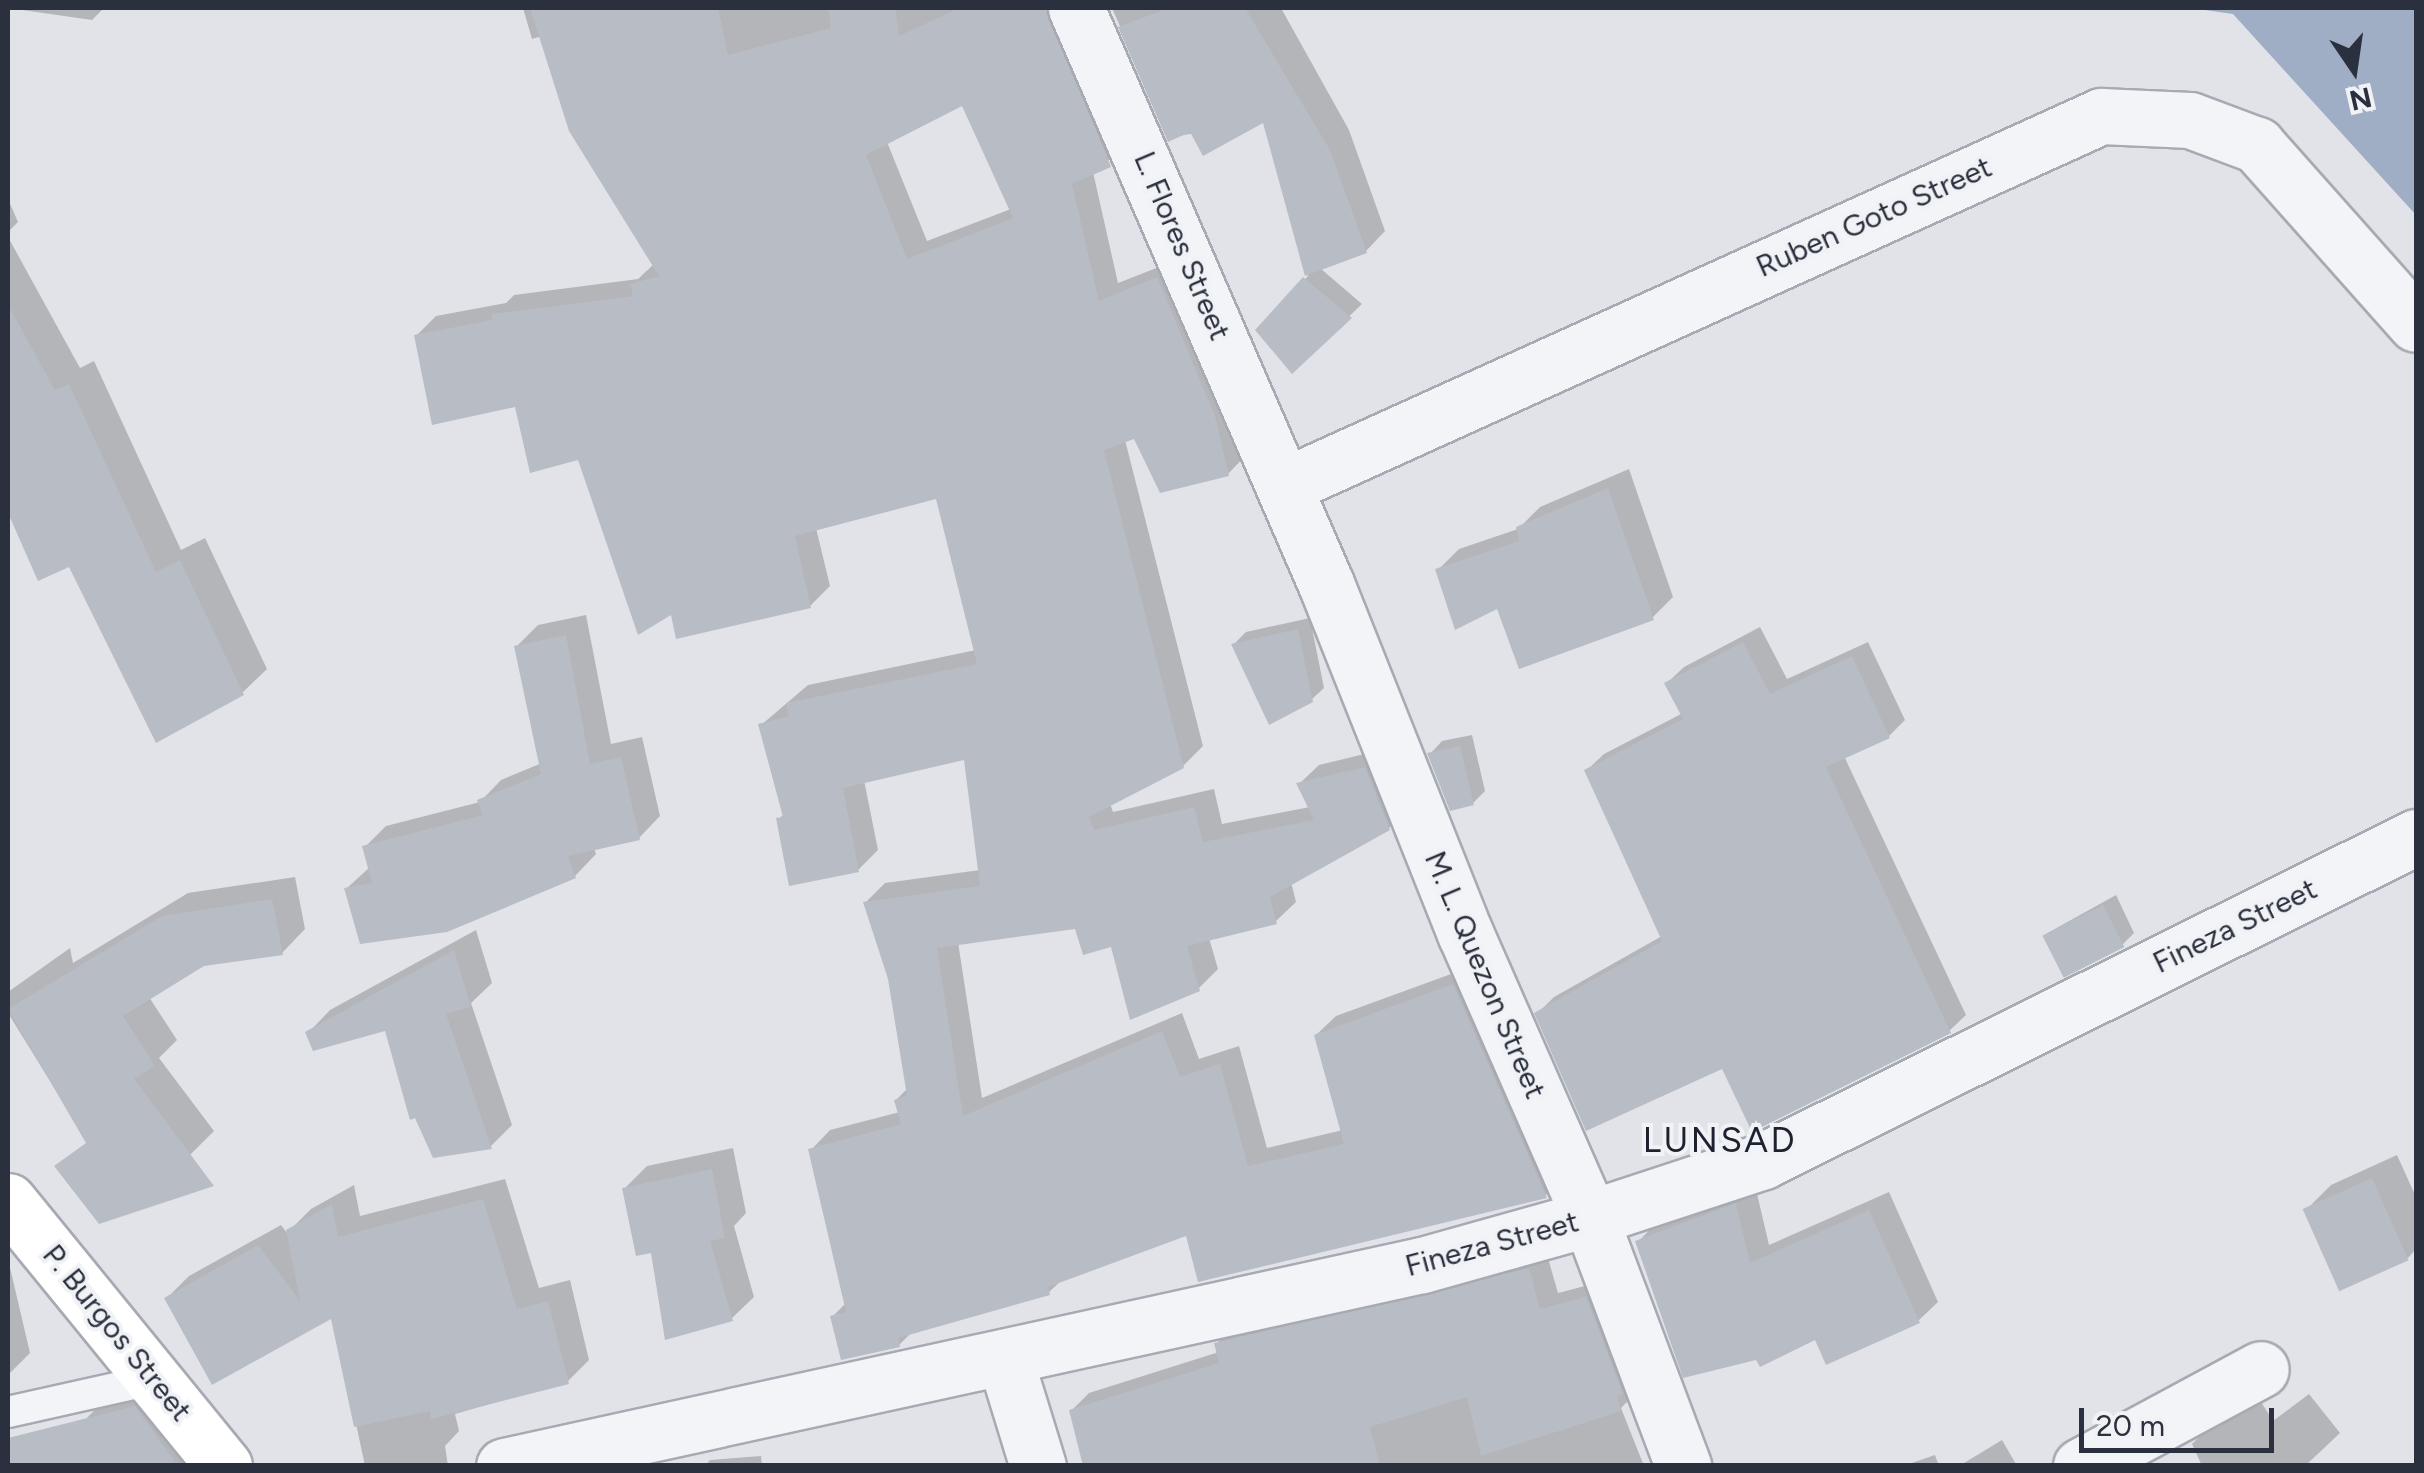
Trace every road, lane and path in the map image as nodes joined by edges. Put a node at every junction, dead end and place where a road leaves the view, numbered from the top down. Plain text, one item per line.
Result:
1 (1076, 8) edge
2 (2416, 324) edge
3 (1284, 486) junction
4 (2416, 837) edge
5 (8, 1201) edge
6 (1590, 1218) junction
7 (1005, 1359) junction
8 (2261, 1370) dead end
9 (156, 1379) junction
10 (8, 1412) edge
11 (224, 1466) edge
12 (504, 1466) edge
13 (1038, 1466) edge
14 (1683, 1466) edge
15 (2080, 1466) edge

1 - 3 street, L. Flores Street
2 - 3 street, Ruben Goto Street
3 - 6 street, M. L. Quezon Street
4 - 6 street, Fineza Street
5 - 9 street, P. Burgos Street
6 - 7 street, Fineza Street
6 - 14 street, M. L. Quezon Street
7 - 12 street, Fineza Street
7 - 13 street
8 - 15 street
9 - 10 lane
9 - 11 street, P. Burgos Street

